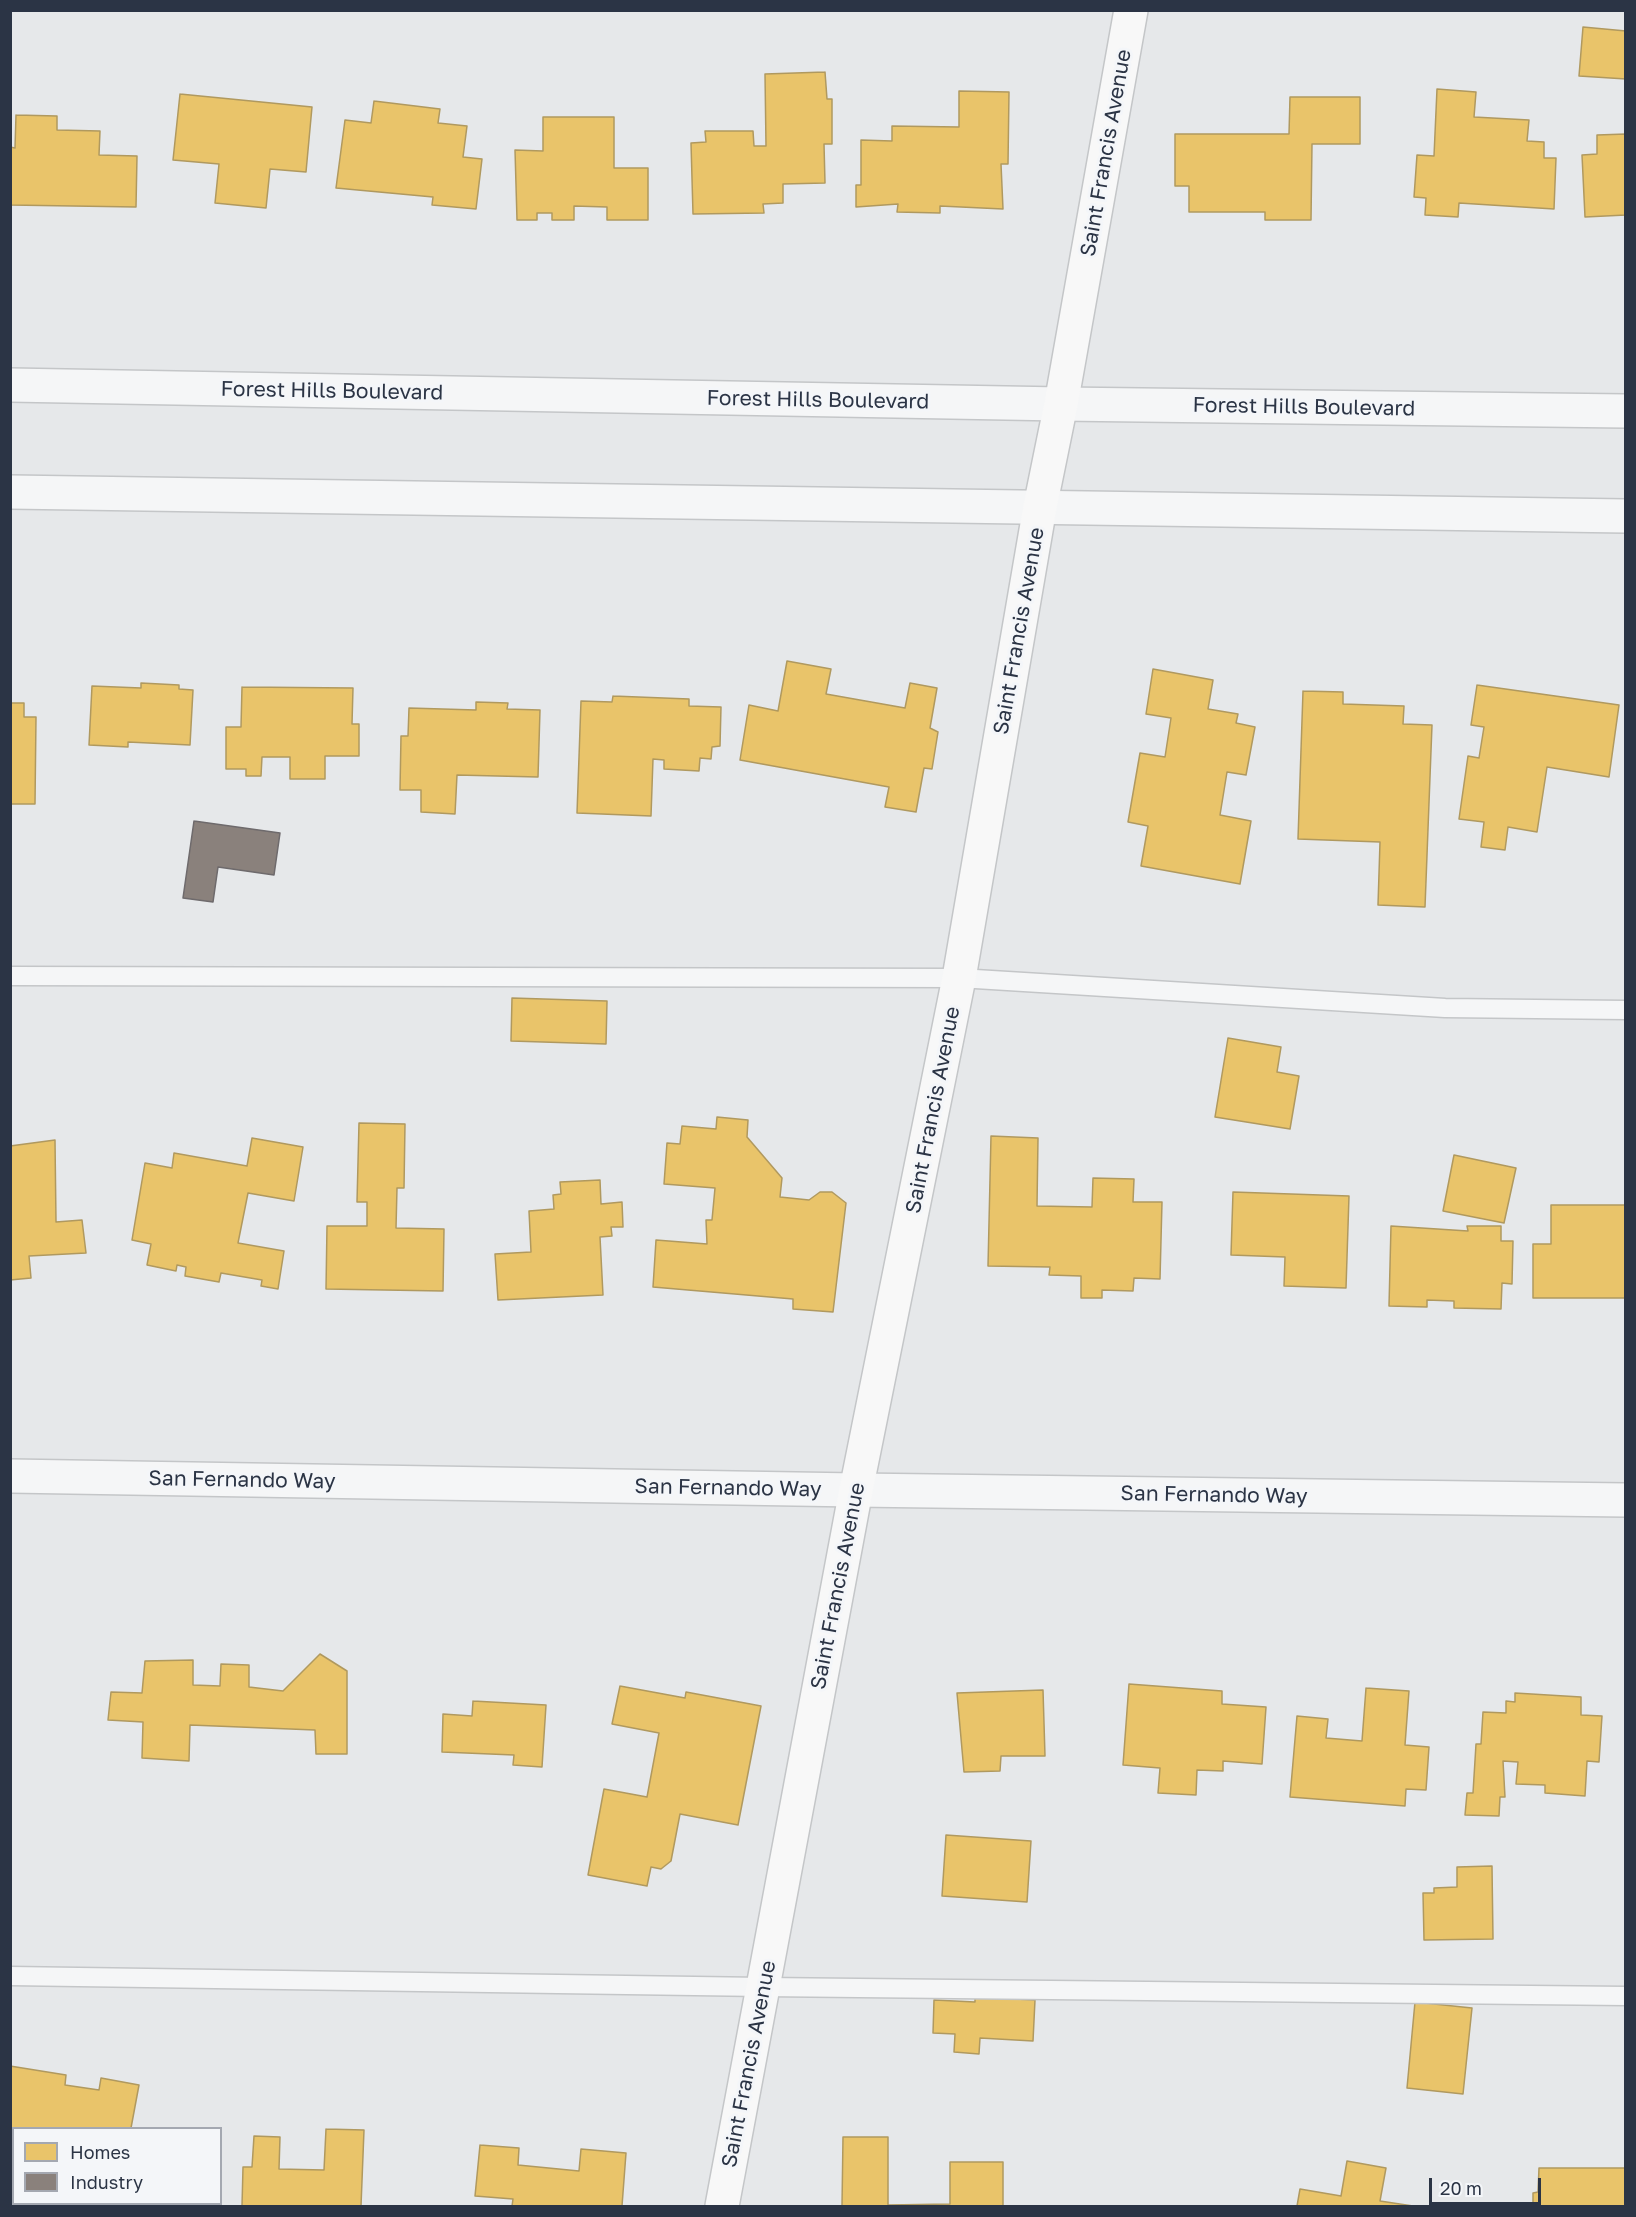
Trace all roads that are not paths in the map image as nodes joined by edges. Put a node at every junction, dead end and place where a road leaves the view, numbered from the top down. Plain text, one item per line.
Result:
1 (1131, 10) edge
2 (10, 385) edge
3 (1061, 404) junction
4 (1626, 411) edge
5 (10, 492) edge
6 (1040, 507) junction
7 (1626, 516) edge
8 (10, 976) edge
9 (959, 978) junction
10 (1626, 1010) edge
11 (10, 1476) edge
12 (856, 1490) junction
13 (1626, 1500) edge
14 (10, 1976) edge
15 (764, 1987) junction
16 (1626, 1996) edge
17 (722, 2206) edge

1 - 3 street, Saint Francis Avenue
2 - 3 street, Forest Hills Boulevard
3 - 4 street, Forest Hills Boulevard
3 - 6 street, Saint Francis Avenue
5 - 6 street
6 - 7 street
6 - 9 street, Saint Francis Avenue
8 - 9 lane
9 - 10 lane
9 - 12 street, Saint Francis Avenue
11 - 12 street, San Fernando Way
12 - 13 street, San Fernando Way
12 - 15 street, Saint Francis Avenue
14 - 15 lane
15 - 16 lane
15 - 17 street, Saint Francis Avenue

